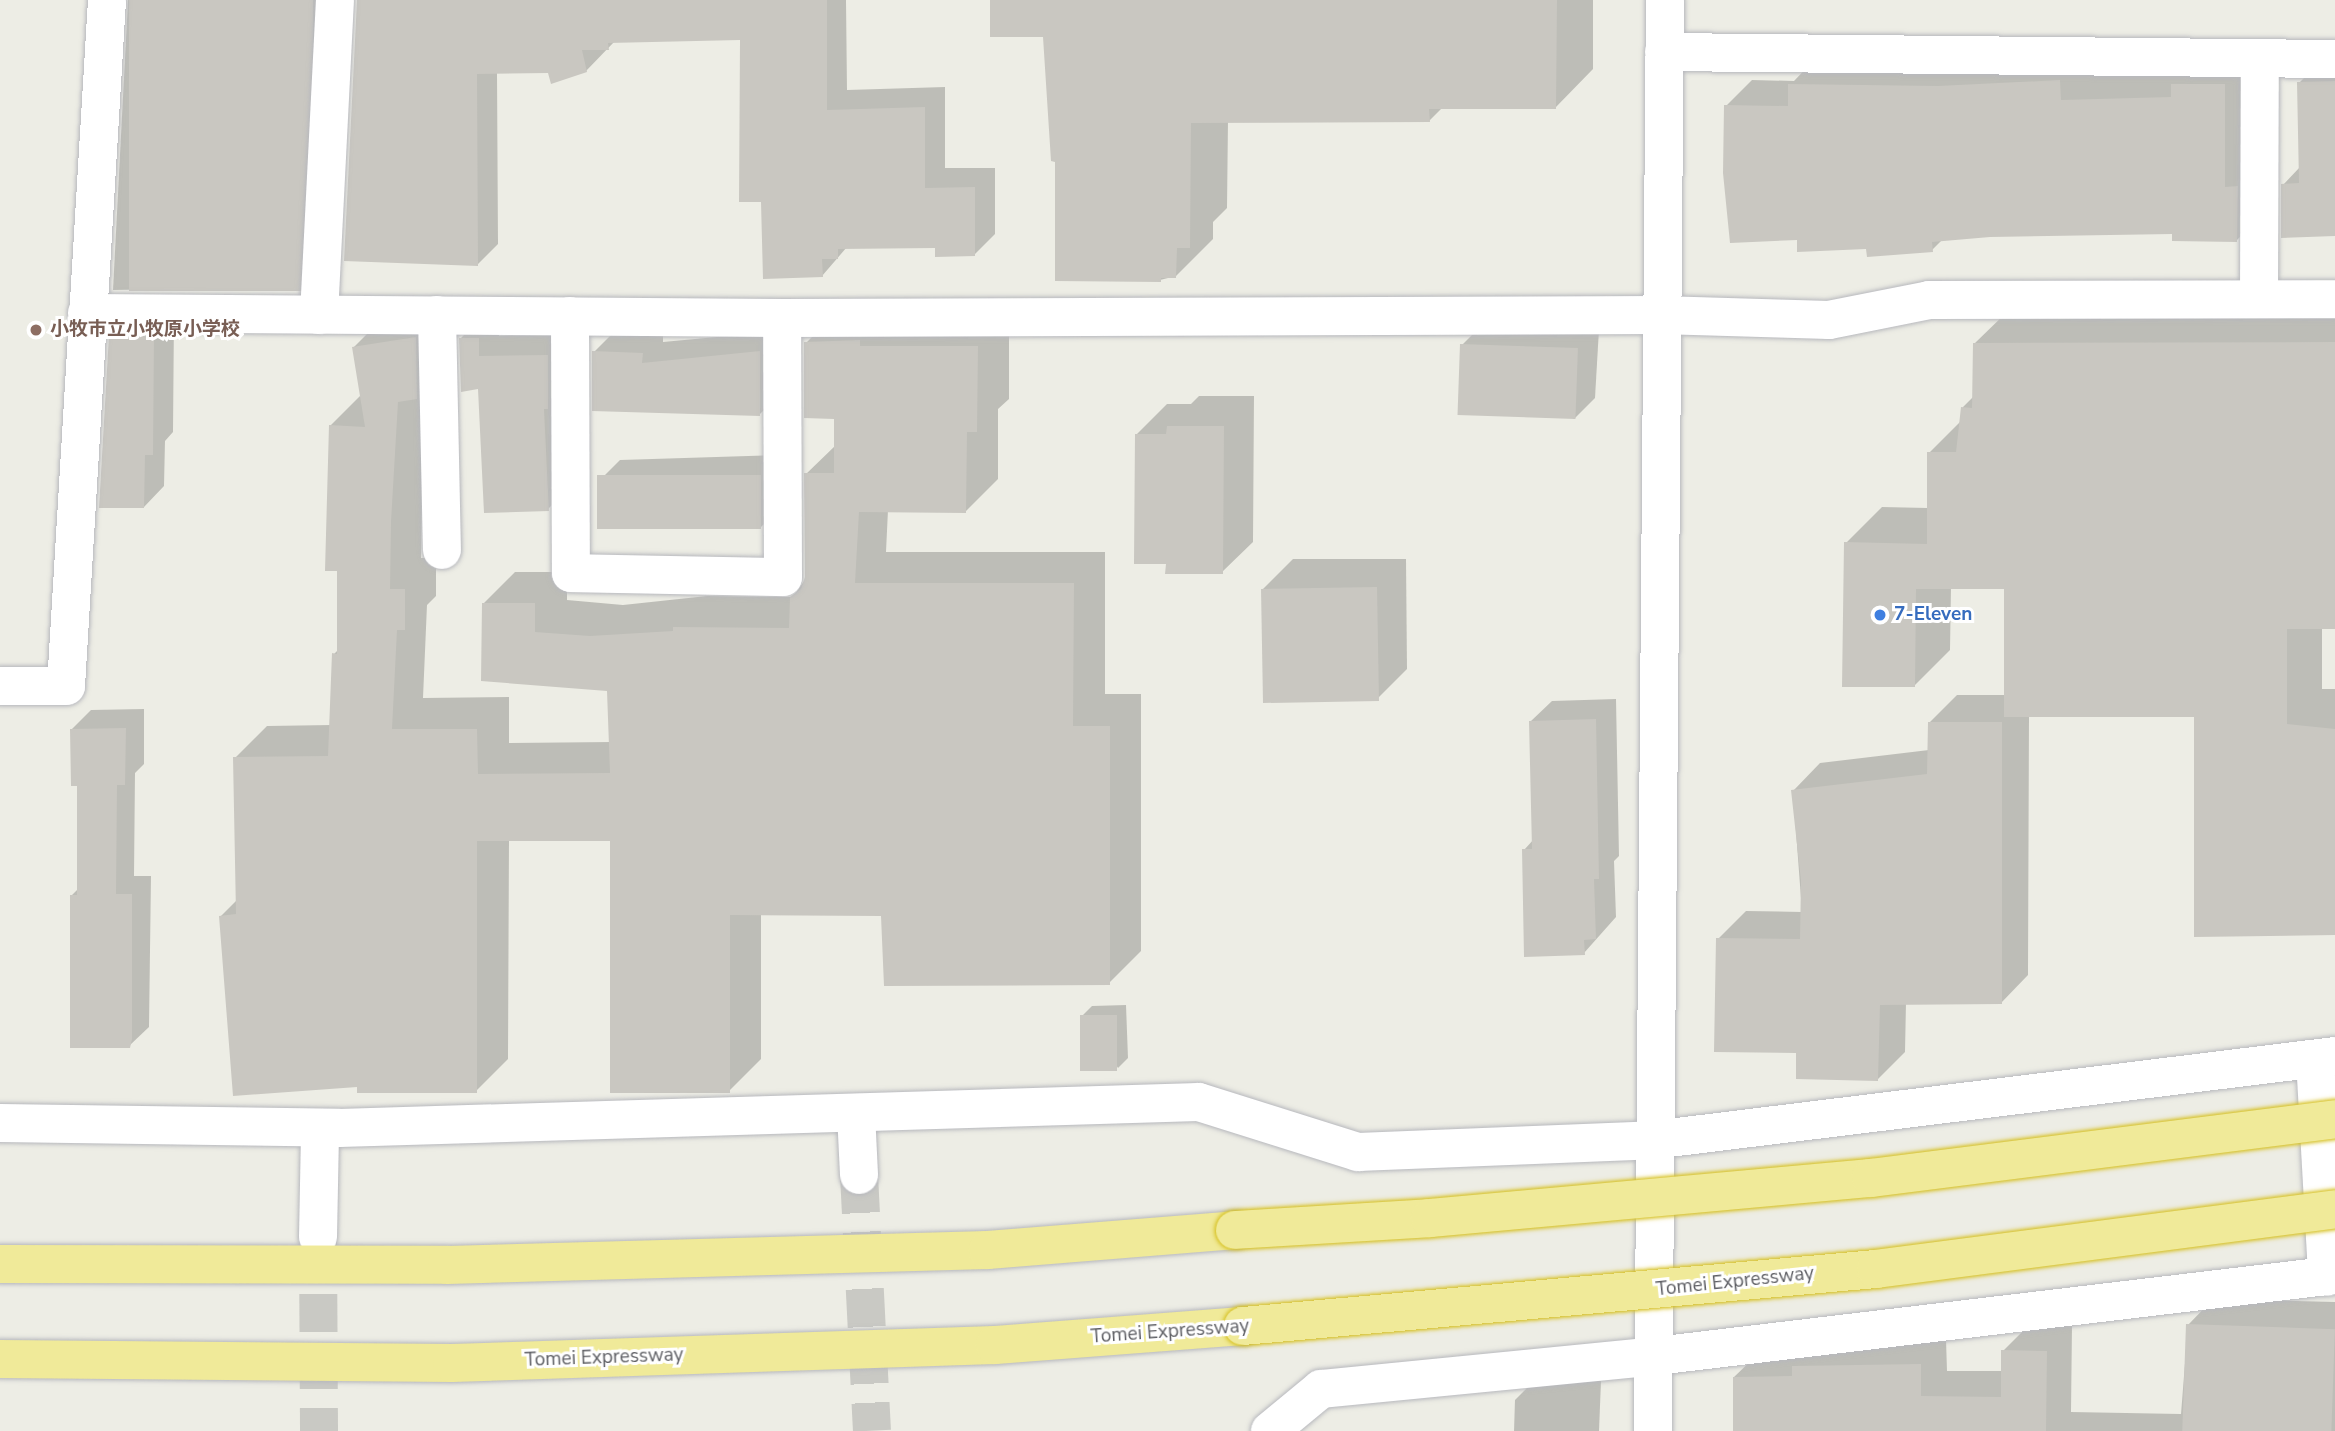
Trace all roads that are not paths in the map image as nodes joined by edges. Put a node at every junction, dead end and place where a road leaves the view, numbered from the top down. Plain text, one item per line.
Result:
1 (107, 0) edge
2 (335, 0) edge
3 (1665, 0) edge
4 (1664, 52) junction
5 (2335, 59) edge
6 (2260, 60) junction
7 (2259, 298) junction
8 (2335, 299) edge
9 (87, 313) junction
10 (318, 315) junction
11 (437, 315) junction
12 (1660, 315) junction
13 (570, 316) junction
14 (782, 318) junction
15 (442, 550) dead end
16 (0, 686) edge
17 (2325, 1057) edge
18 (856, 1113) junction
19 (2335, 1119) edge
20 (0, 1123) edge
21 (320, 1128) junction
22 (1653, 1140) junction
23 (859, 1175) tunnel mouth
24 (2335, 1209) edge
25 (318, 1237) tunnel mouth
26 (0, 1264) edge
27 (2331, 1276) edge
28 (1656, 1356) junction
29 (0, 1359) edge
30 (1270, 1431) edge
31 (1653, 1431) edge

1 - 9 street
2 - 10 street
3 - 4 street
4 - 6 street
4 - 12 street
5 - 6 street
6 - 7 street
7 - 8 street
7 - 12 street
9 - 10 street
9 - 16 street
10 - 11 street
11 - 13 street
11 - 15 street
12 - 14 street
12 - 22 street
13 - 14 street
13 - 14 street
17 - 22 street
17 - 27 street
18 - 21 street
18 - 22 street
18 - 23 street
19 - 26 highway, bridge
20 - 21 street
21 - 25 street
22 - 28 street
24 - 29 highway, Tomei Expressway, bridge
27 - 28 street
28 - 30 street
28 - 31 street

